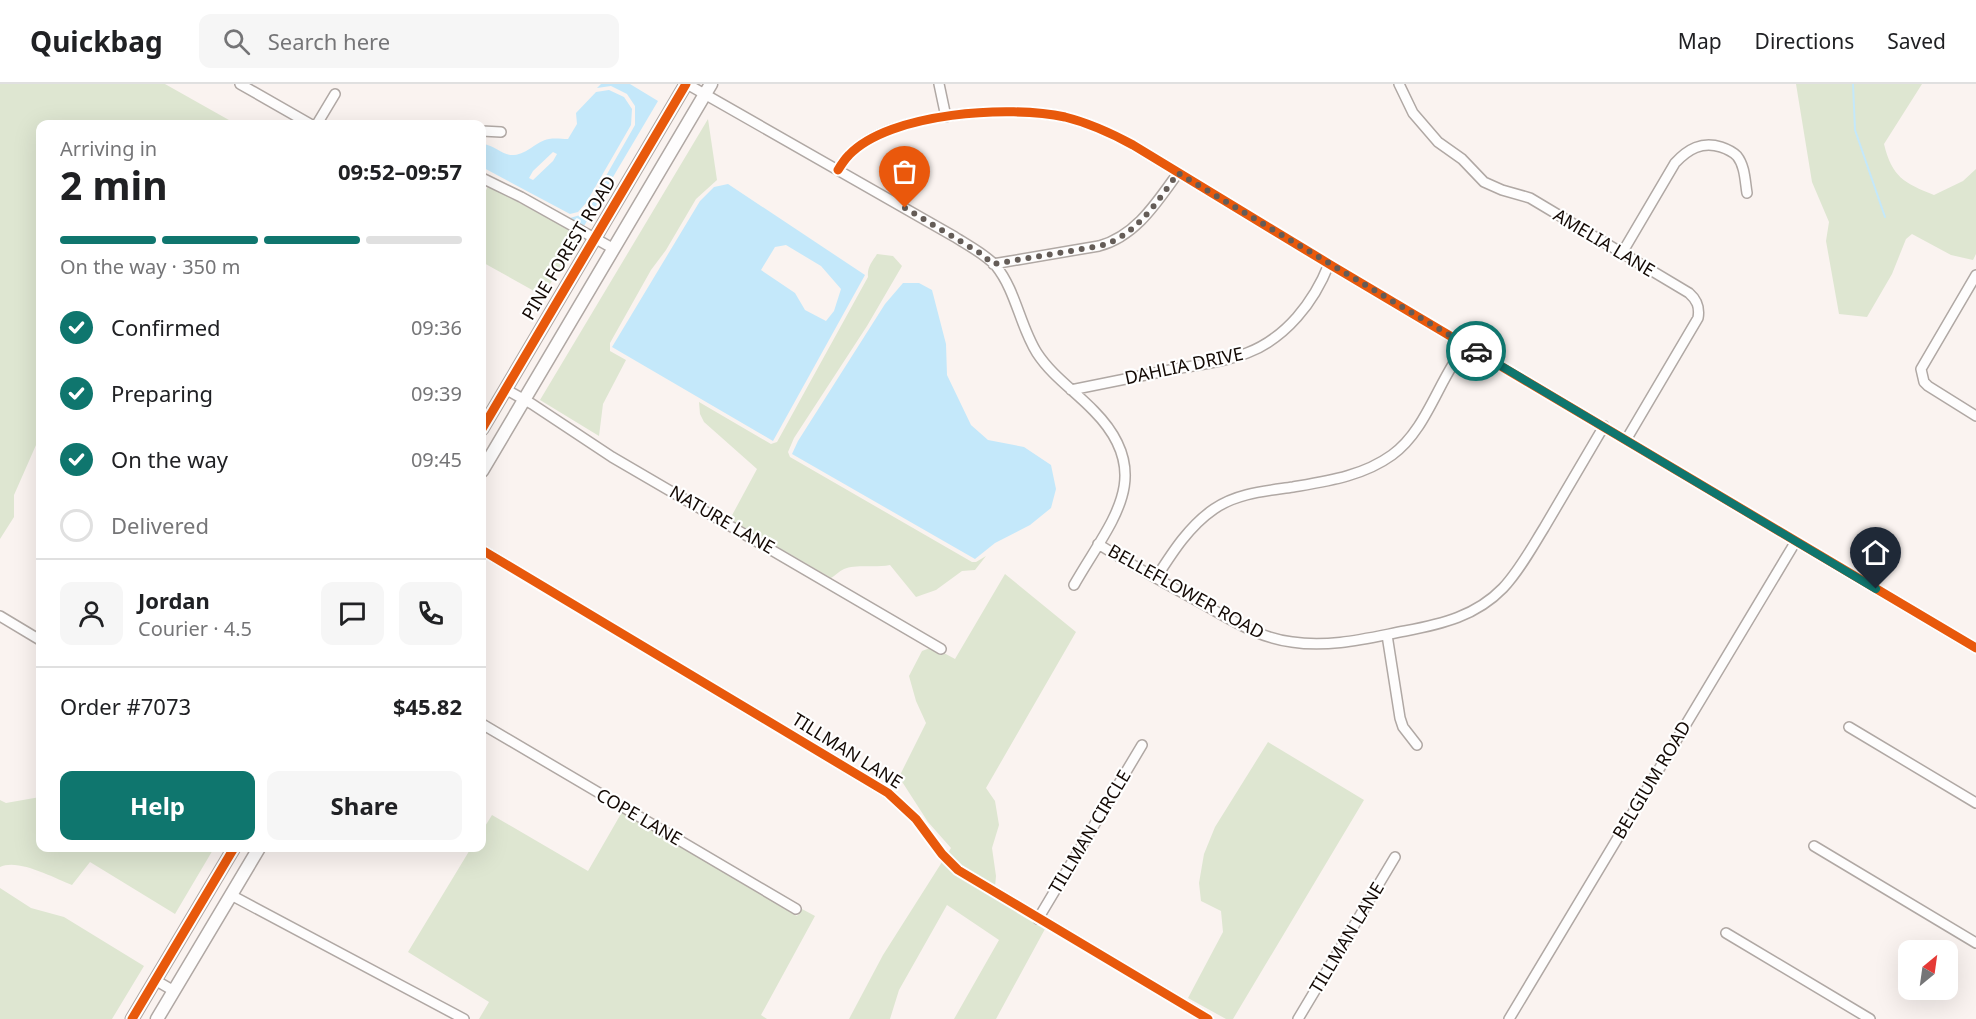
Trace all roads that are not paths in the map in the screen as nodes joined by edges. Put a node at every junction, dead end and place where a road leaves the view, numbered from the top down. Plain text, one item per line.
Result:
1 (240, 84) edge
2 (686, 84) edge
3 (939, 84) edge
4 (1399, 84) edge
5 (708, 89) edge
6 (335, 94) dead end
7 (946, 117) junction
8 (303, 120) edge
9 (319, 120) edge
10 (486, 131) edge
11 (501, 132) dead end
12 (838, 170) junction
13 (1178, 173) junction
14 (486, 180) edge
15 (1747, 193) dead end
16 (595, 238) junction
17 (614, 249) junction
18 (1622, 253) junction
19 (993, 264) junction
20 (1329, 264) junction
21 (1976, 274) edge
22 (1466, 345) junction
23 (505, 389) junction
24 (1071, 390) junction
25 (524, 400) junction
26 (1976, 416) edge
27 (486, 422) edge
28 (1604, 426) junction
29 (1626, 440) junction
30 (486, 464) edge
31 (1796, 541) junction
32 (1098, 544) junction
33 (486, 552) edge
34 (1156, 578) junction
35 (1074, 585) dead end
36 (0, 616) edge
37 (1387, 635) junction
38 (36, 638) edge
39 (1976, 648) edge
40 (941, 649) dead end
41 (486, 726) edge
42 (1849, 727) dead end
43 (1142, 745) dead end
44 (1417, 745) dead end
45 (1976, 803) edge
46 (1814, 846) dead end
47 (232, 852) edge
48 (257, 852) edge
49 (1395, 857) dead end
50 (231, 895) junction
51 (796, 909) dead end
52 (1038, 919) junction
53 (1726, 933) dead end
54 (1976, 943) edge
55 (155, 980) junction
56 (174, 991) junction
57 (132, 1019) edge
58 (157, 1019) edge
59 (464, 1019) edge
60 (1208, 1019) edge
61 (1298, 1019) edge
62 (1509, 1019) edge
63 (1870, 1019) edge

1 - 8 street
2 - 5 street
2 - 16 main road, PINE FOREST ROAD
3 - 7 street
4 - 18 street, AMELIA LANE
5 - 12 street
5 - 17 main road
6 - 9 street
7 - 12 street
7 - 13 street
10 - 11 street
12 - 19 street
13 - 19 street
13 - 20 street
14 - 16 street
15 - 18 street
16 - 17 street
16 - 23 main road, PINE FOREST ROAD
17 - 25 main road
18 - 29 street, AMELIA LANE
19 - 24 street
20 - 22 street
20 - 24 street, DAHLIA DRIVE
21 - 26 street
22 - 28 street
22 - 34 street
23 - 25 street, NATURE LANE
23 - 27 main road, PINE FOREST ROAD
24 - 32 street
25 - 30 main road
25 - 40 street, NATURE LANE
28 - 29 street
28 - 37 street, BELLEFLOWER ROAD
29 - 31 street
31 - 39 street
31 - 62 street, BELGIUM ROAD
32 - 34 street, BELLEFLOWER ROAD
32 - 35 street
33 - 52 street, TILLMAN LANE
34 - 37 street, BELLEFLOWER ROAD
36 - 38 street
37 - 44 street
41 - 51 street, COPE LANE
42 - 45 street
43 - 52 street, TILLMAN CIRCLE
46 - 54 street
47 - 55 main road
48 - 50 main road
49 - 61 street, TILLMAN LANE
50 - 56 main road
50 - 59 street
52 - 60 street, TILLMAN LANE
53 - 63 street
55 - 56 street
55 - 57 main road
56 - 58 main road

